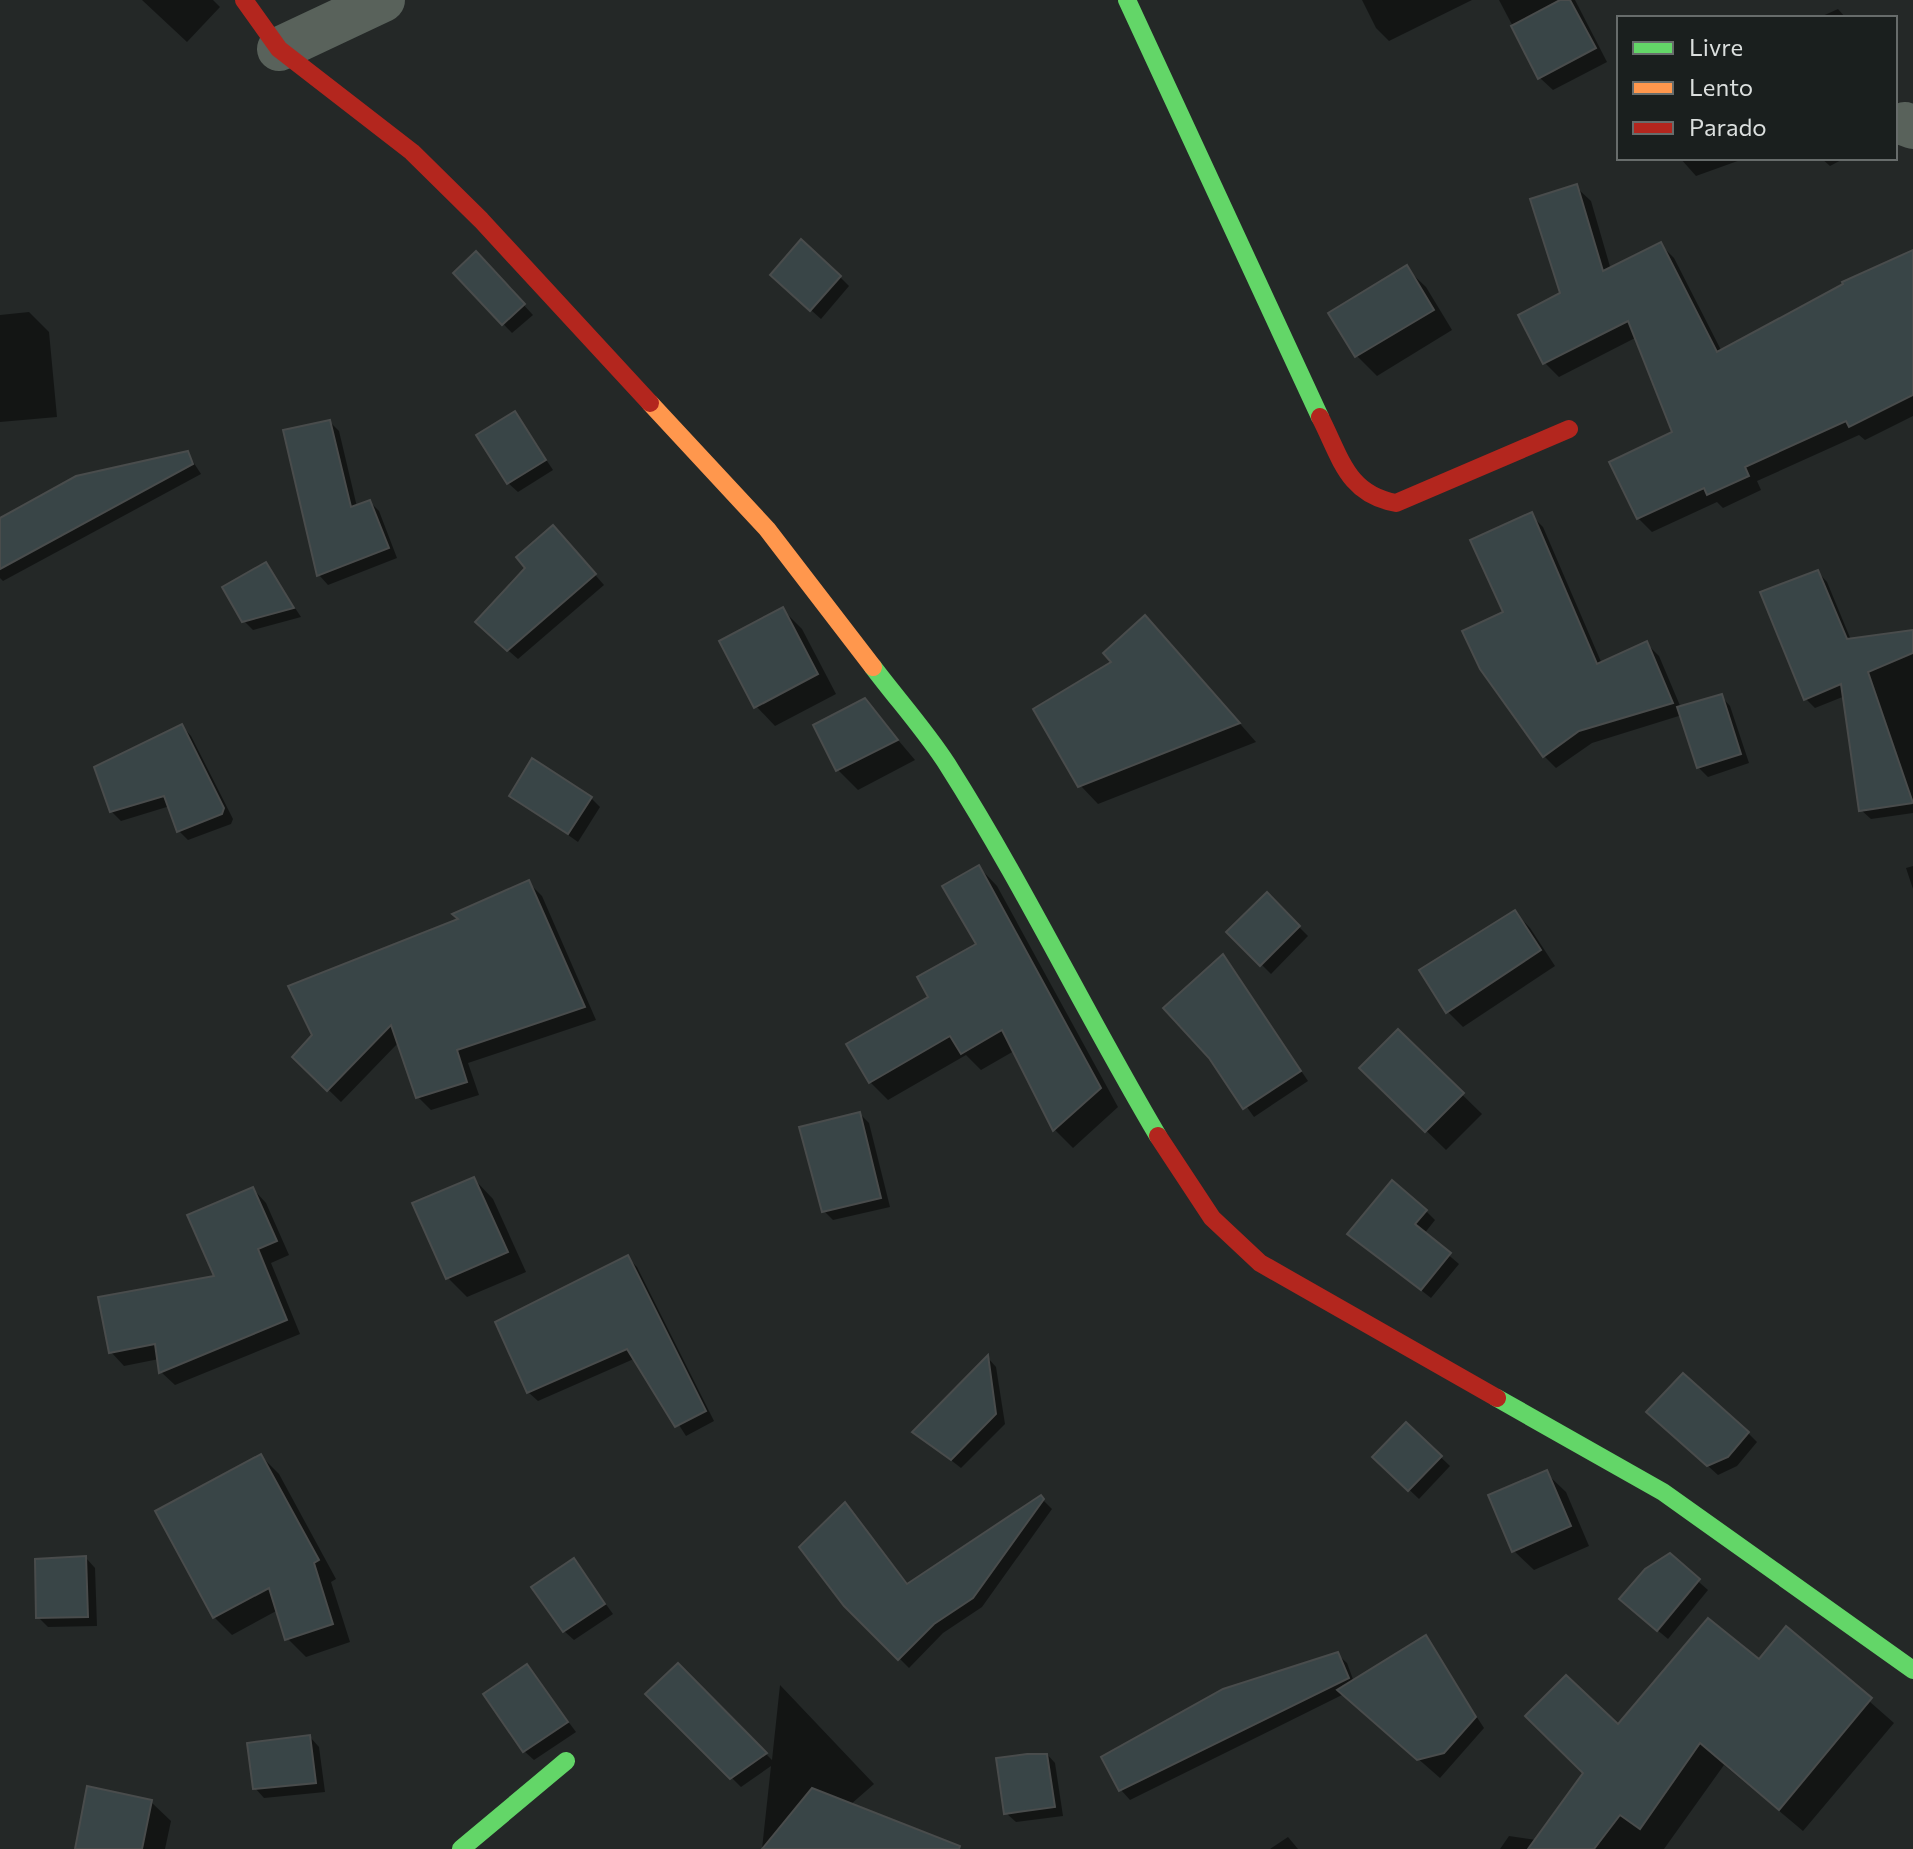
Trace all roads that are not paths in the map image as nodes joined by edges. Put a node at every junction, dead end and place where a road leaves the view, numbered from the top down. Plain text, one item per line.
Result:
1 (244, 0) edge
2 (383, 0) edge
3 (1127, 0) edge
4 (279, 49) junction
5 (1569, 429) dead end
6 (1913, 1670) edge
7 (566, 1761) dead end
8 (461, 1849) edge

1 - 4 street
2 - 4 street
3 - 5 street
4 - 6 street
7 - 8 street

